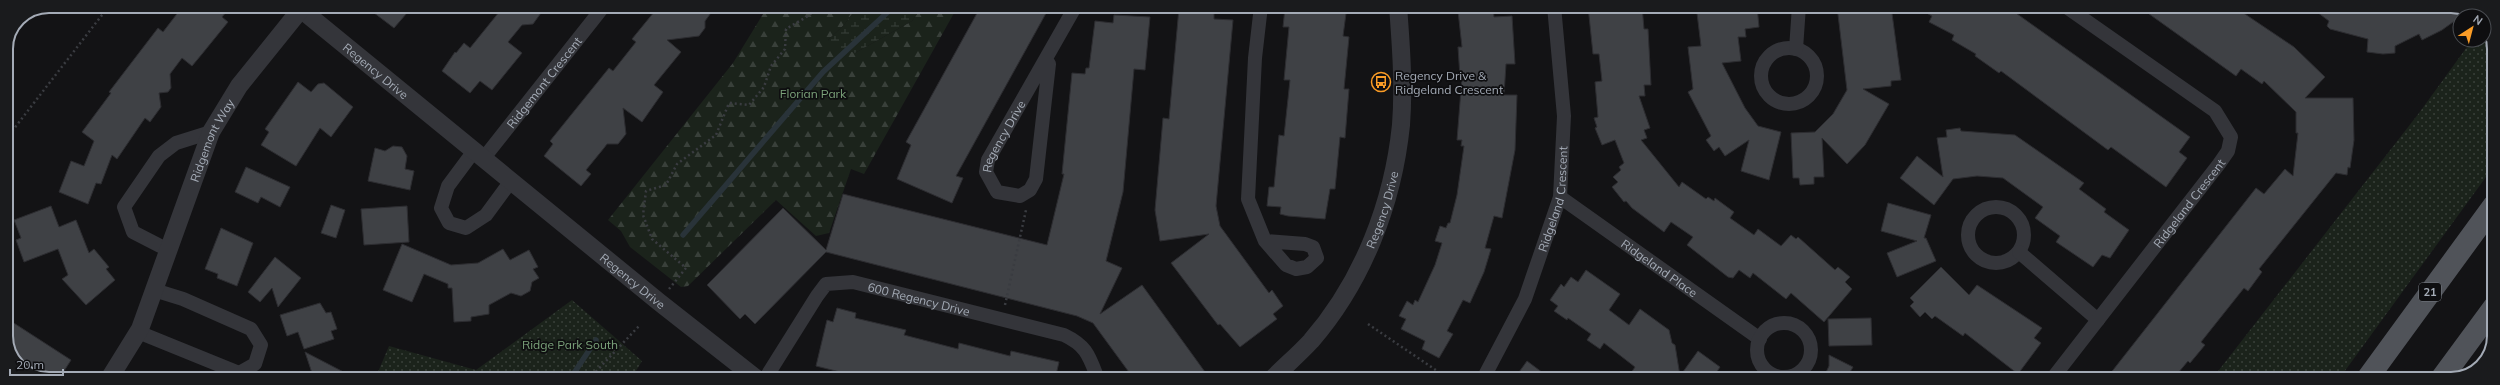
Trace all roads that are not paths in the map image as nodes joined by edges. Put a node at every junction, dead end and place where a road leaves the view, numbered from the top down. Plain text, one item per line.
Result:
1 (295, 13) edge
2 (307, 13) edge
3 (598, 13) edge
4 (1072, 13) edge
5 (1260, 13) edge
6 (1398, 13) edge
7 (1555, 13) edge
8 (1799, 13) edge
9 (2075, 13) edge
10 (1796, 49) junction
11 (1046, 60) junction
12 (211, 132) junction
13 (478, 155) junction
14 (511, 181) junction
15 (1560, 196) junction
16 (2487, 215) edge
17 (1265, 241) dead end
18 (168, 250) junction
19 (2019, 252) junction
20 (154, 290) junction
21 (2487, 317) edge
22 (2098, 320) junction
23 (138, 332) junction
24 (1760, 339) dead end
25 (113, 372) edge
26 (237, 372) edge
27 (241, 372) edge
28 (748, 372) edge
29 (769, 372) edge
30 (1095, 372) edge
31 (1279, 372) edge
32 (1487, 372) edge
33 (2057, 372) edge
34 (2372, 372) edge
35 (2446, 372) edge

1 - 12 street, Ridgemont Way
2 - 13 street, Regency Drive
3 - 13 street, Ridgemont Crescent
4 - 11 street
5 - 17 street
6 - 31 street, Regency Drive
7 - 15 street, Ridgeland Crescent
8 - 10 street
9 - 22 street, Ridgeland Crescent
10 - 10 street
11 - 11 street, Regency Drive
12 - 18 street, Ridgemont Way
12 - 18 street
13 - 14 street, Regency Drive
13 - 14 street
14 - 28 street, Regency Drive
15 - 24 street, Ridgeland Place
15 - 32 street, Ridgeland Crescent
16 - 34 main road, 21
18 - 20 street, Ridgemont Way
19 - 19 street
19 - 22 street
20 - 23 street, Ridgemont Way
20 - 27 street
21 - 35 main road
22 - 33 street, Ridgeland Crescent
23 - 25 street, Ridgemont Way
23 - 26 street
29 - 30 street, 600 Regency Drive

